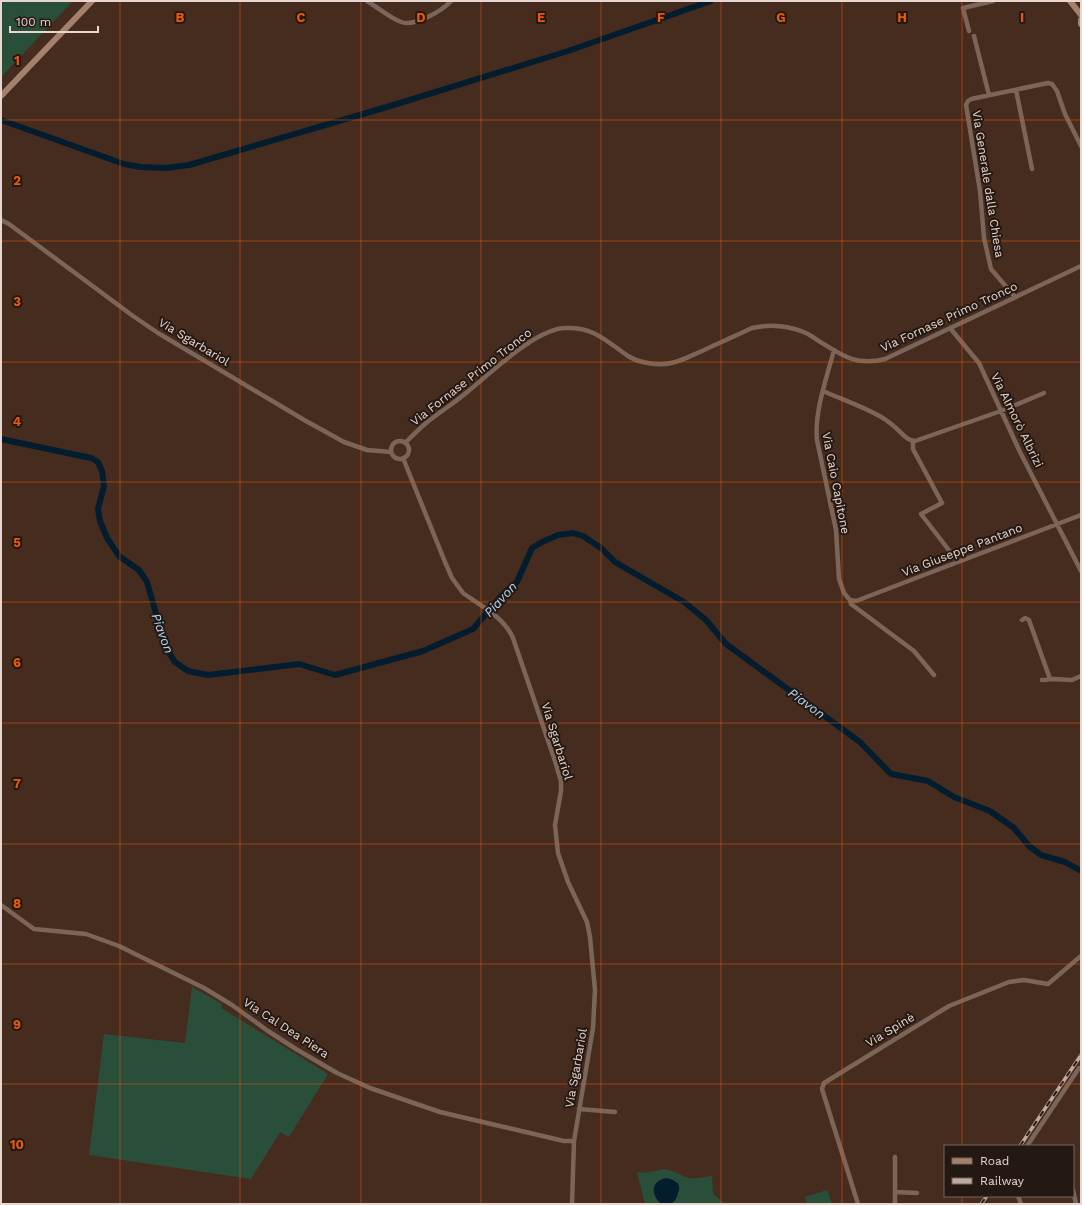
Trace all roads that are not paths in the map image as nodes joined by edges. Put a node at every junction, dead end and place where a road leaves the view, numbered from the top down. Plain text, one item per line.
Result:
1 (92, 1) edge
2 (367, 1) edge
3 (451, 1) edge
4 (993, 1) edge
5 (1070, 1) edge
6 (1081, 15) edge
7 (1081, 20) edge
8 (1081, 24) edge
9 (969, 31) dead end
10 (974, 36) dead end
11 (1016, 90) junction
12 (989, 95) junction
13 (1, 96) edge
14 (1081, 146) edge
15 (1032, 169) dead end
16 (1, 220) edge
17 (1081, 266) edge
18 (1015, 297) junction
19 (950, 328) junction
20 (834, 350) junction
21 (823, 391) junction
22 (1044, 393) dead end
23 (1002, 411) junction
24 (913, 441) junction
25 (405, 443) junction
26 (391, 452) junction
27 (403, 458) junction
28 (1081, 515) edge
29 (1058, 524) junction
30 (958, 562) junction
31 (1081, 571) edge
32 (850, 600) junction
33 (1022, 620) dead end
34 (934, 675) dead end
35 (1081, 676) edge
36 (1050, 679) junction
37 (1042, 680) dead end
38 (1, 905) edge
39 (1081, 956) edge
40 (1079, 1068) dead end
41 (579, 1109) junction
42 (615, 1112) dead end
43 (574, 1141) junction
44 (1028, 1145) edge
45 (895, 1157) dead end
46 (895, 1192) junction
47 (918, 1193) dead end
48 (572, 1204) edge
49 (858, 1204) edge
50 (895, 1204) edge

1 - 13 main road
2 - 3 street
4 - 9 street
5 - 6 main road
7 - 8 main road
10 - 12 street
11 - 12 street, Via Generale dalla Chiesa
11 - 14 street, Via Generale dalla Chiesa
11 - 15 street
12 - 18 street, Via Generale dalla Chiesa
16 - 26 street, Via Sgarbariol
17 - 18 street, Via Fornase Primo Tronco
18 - 19 street, Via Fornase Primo Tronco
19 - 20 street, Via Fornase Primo Tronco
19 - 23 street, Via Almorò Albrizi
20 - 21 street, Via Caio Capitone
20 - 25 street, Via Fornase Primo Tronco
21 - 24 street
21 - 32 street, Via Caio Capitone
22 - 23 street
23 - 24 street
23 - 29 street, Via Almorò Albrizi
24 - 30 street
25 - 26 street
25 - 27 street, Via Sgarbariol
26 - 27 street, Via Sgarbariol
27 - 41 street, Via Sgarbariol
28 - 29 street, Via Giuseppe Pantano
29 - 30 street, Via Giuseppe Pantano
29 - 31 street, Via Almorò Albrizi
30 - 32 street, Via Giuseppe Pantano
32 - 34 street, Via Caio Capitone
33 - 36 street
35 - 36 street
36 - 37 street
38 - 43 street, Via Cal Dea Piera
39 - 49 street, Via Spinè
40 - 44 street
41 - 42 street
41 - 43 street, Via Sgarbariol
43 - 48 street, Via Sgarbariol
45 - 46 street
46 - 47 street
46 - 50 street

